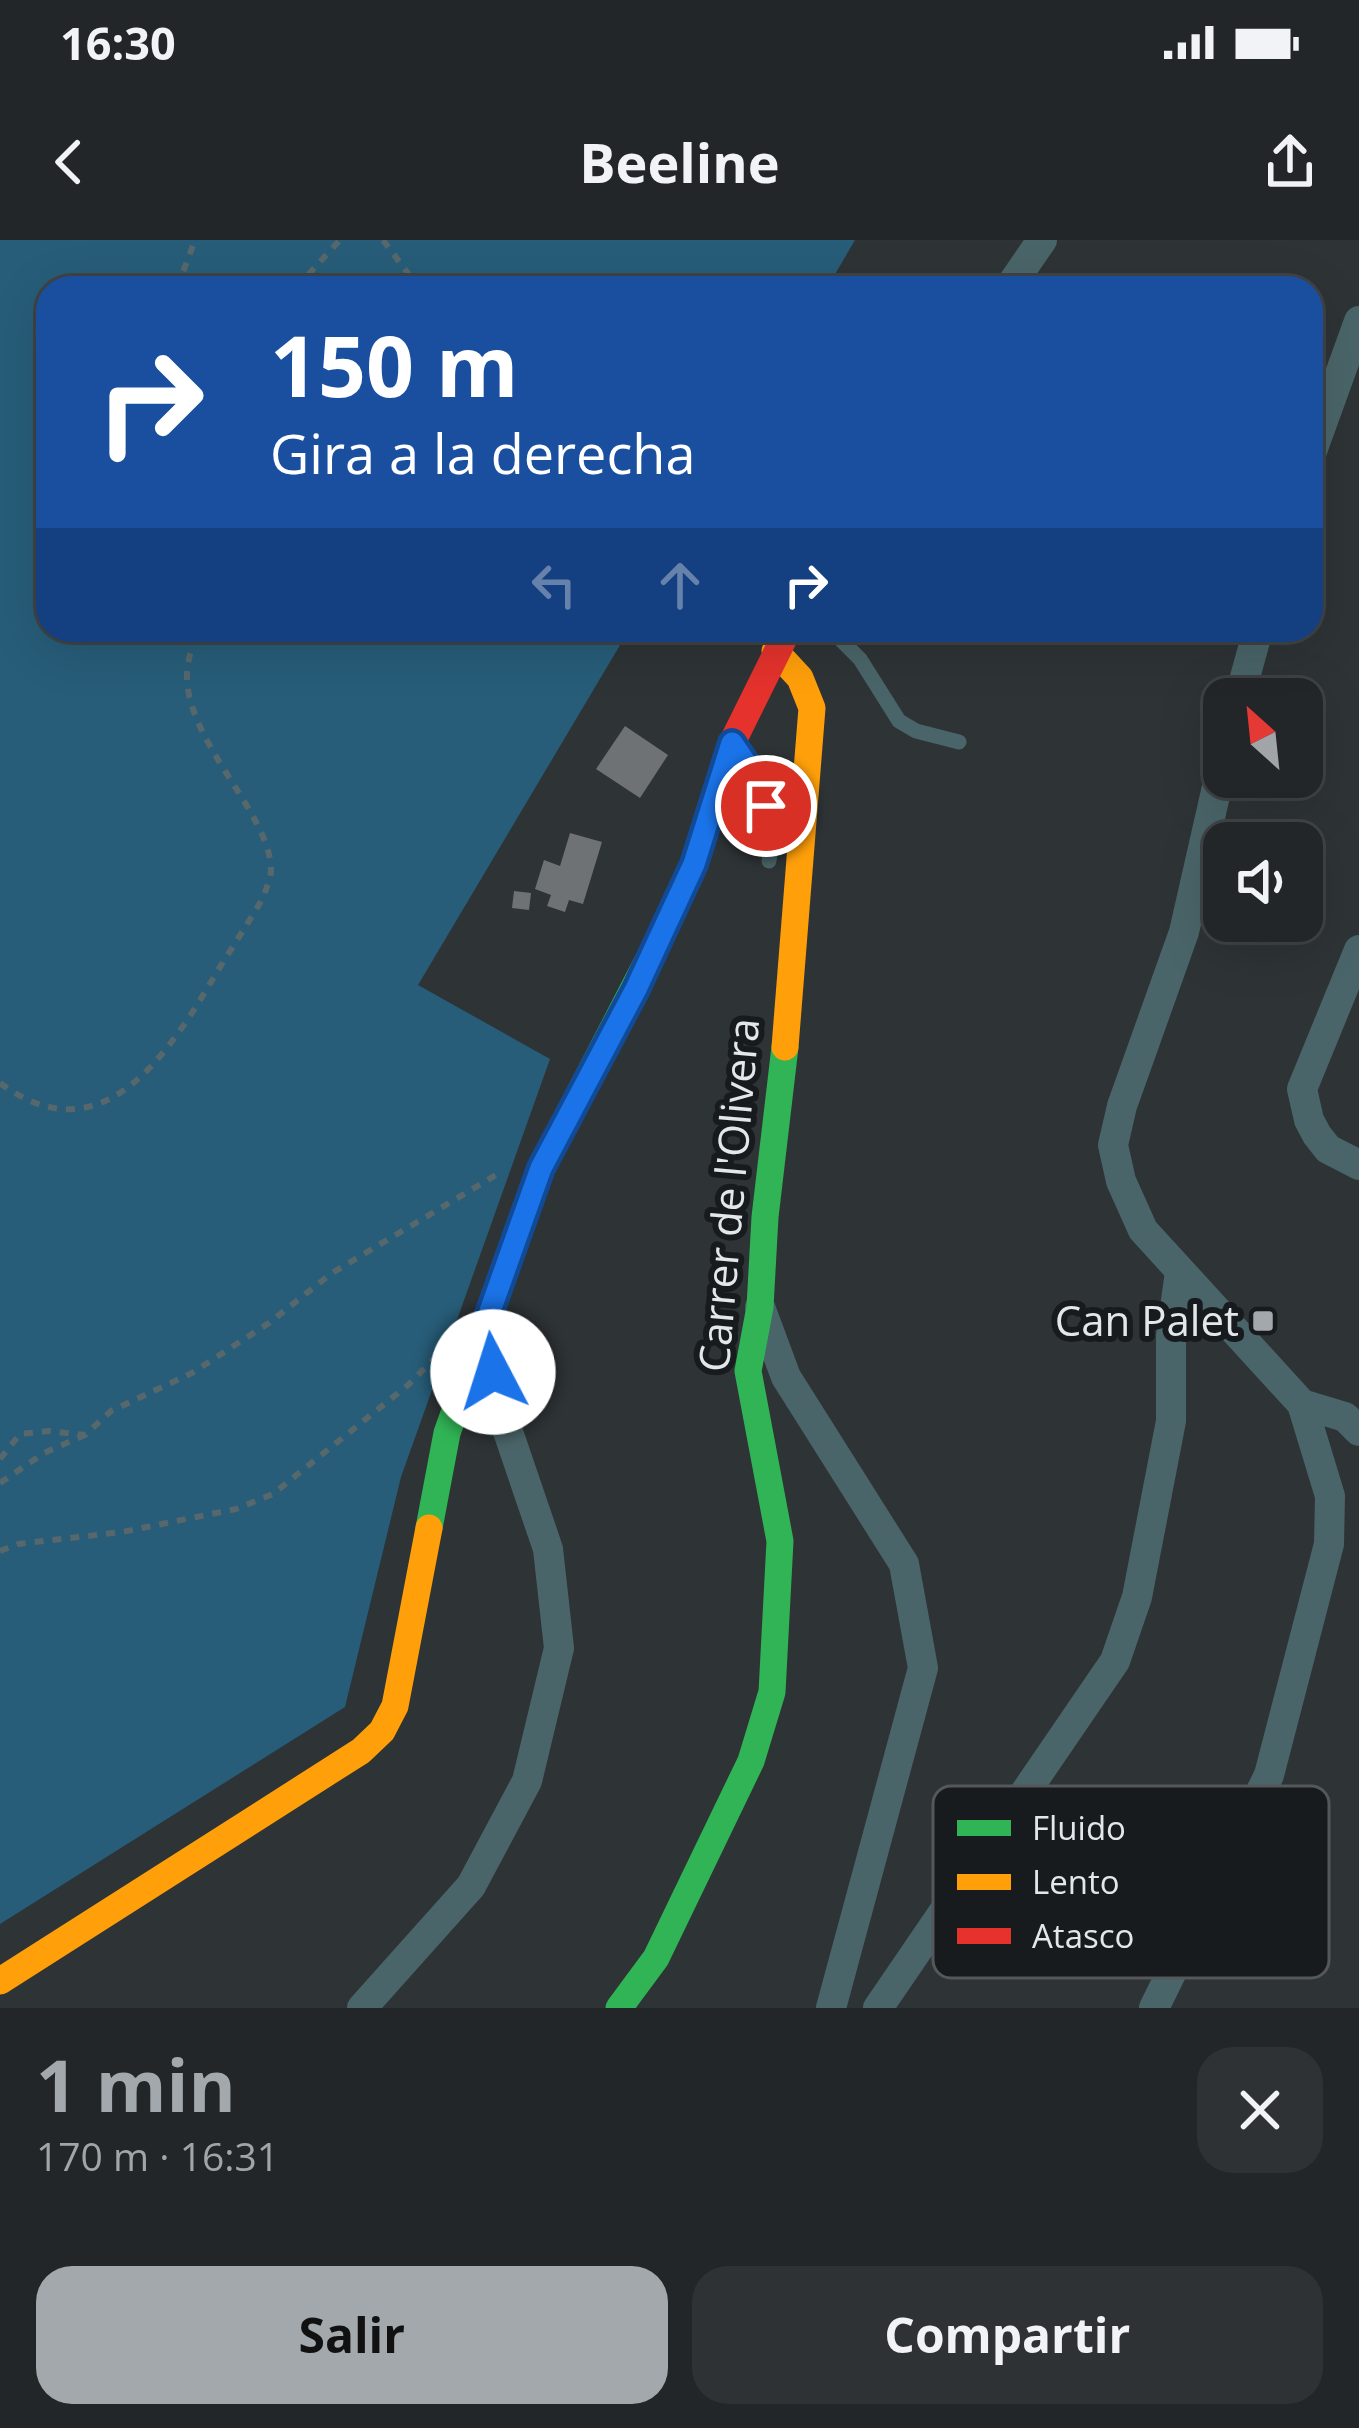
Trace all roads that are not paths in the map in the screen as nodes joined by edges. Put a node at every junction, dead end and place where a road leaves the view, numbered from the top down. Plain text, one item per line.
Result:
1 (1042, 240) edge
2 (1017, 276) edge
3 (1359, 321) edge
4 (1323, 421) edge
5 (782, 642) edge
6 (782, 642) edge
7 (843, 642) edge
8 (1255, 642) edge
9 (1245, 678) edge
10 (959, 742) dead end
11 (732, 743) junction
12 (1214, 798) edge
13 (769, 861) dead end
14 (1359, 950) edge
15 (1359, 1166) edge
16 (1180, 1272) junction
17 (760, 1307) junction
18 (484, 1328) junction
19 (1302, 1404) junction
20 (1359, 1431) edge
21 (1030, 1786) edge
22 (1264, 1786) edge
23 (933, 1927) edge
24 (1169, 1978) edge
25 (0, 1981) edge
26 (362, 2008) edge
27 (619, 2008) edge
28 (831, 2008) edge
29 (878, 2008) edge
30 (1154, 2008) edge

1 - 2 street
3 - 4 street
5 - 11 street
6 - 17 street, Carrer de l'Olivera
7 - 10 lane
8 - 9 street
11 - 13 lane
11 - 18 street
12 - 16 street
14 - 15 street
16 - 19 street
16 - 21 street
17 - 27 street, Carrer de l'Olivera
17 - 28 street
18 - 25 street
18 - 26 street
19 - 20 street
19 - 22 street
23 - 29 street
24 - 30 street

